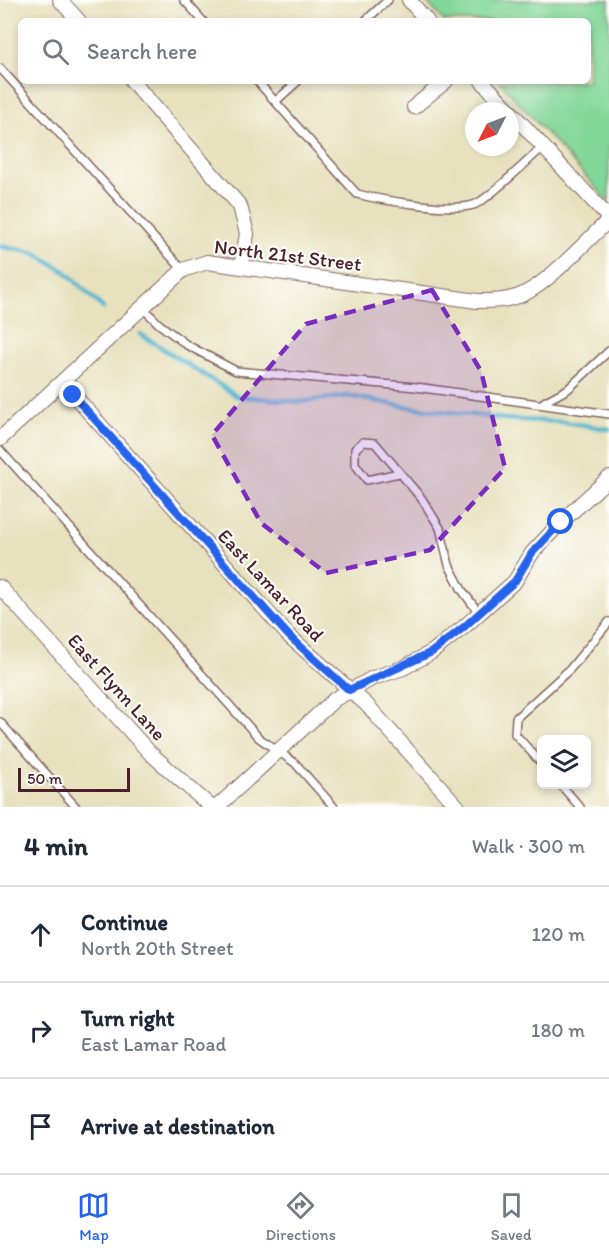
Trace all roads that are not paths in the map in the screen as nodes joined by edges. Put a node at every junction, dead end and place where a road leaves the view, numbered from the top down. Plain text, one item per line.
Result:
1 (60, 0) edge
2 (184, 0) edge
3 (388, 0) edge
4 (409, 0) edge
5 (76, 18) edge
6 (200, 18) edge
7 (368, 18) edge
8 (424, 18) edge
9 (0, 68) edge
10 (135, 84) edge
11 (260, 84) edge
12 (295, 84) edge
13 (442, 84) edge
14 (485, 84) edge
15 (276, 100) junction
16 (502, 102) edge
17 (414, 107) dead end
18 (519, 121) edge
19 (543, 147) junction
20 (609, 219) edge
21 (241, 267) junction
22 (183, 270) junction
23 (143, 308) junction
24 (609, 351) edge
25 (62, 382) junction
26 (541, 403) junction
27 (609, 414) edge
28 (0, 439) edge
29 (0, 450) edge
30 (399, 473) junction
31 (609, 478) edge
32 (0, 587) edge
33 (479, 613) junction
34 (609, 622) edge
35 (349, 690) junction
36 (0, 722) edge
37 (277, 751) junction
38 (537, 758) edge
39 (564, 789) edge
40 (76, 807) edge
41 (211, 807) edge
42 (217, 807) edge
43 (334, 807) edge
44 (458, 807) edge
45 (580, 807) edge

1 - 5 street
2 - 6 lane
3 - 7 lane
4 - 8 street
9 - 22 lane
10 - 21 street
11 - 15 lane
12 - 15 lane
13 - 17 street
14 - 16 street
15 - 19 lane
18 - 19 street
19 - 20 street
20 - 21 street, North 21st Street
21 - 22 street, North 21st Street
22 - 23 street, North 21st Street
23 - 25 street, North 21st Street
23 - 26 lane
24 - 26 lane
25 - 28 street, North 21st Street
25 - 35 street, East Lamar Road
26 - 27 lane
29 - 37 lane
30 - 30 lane
30 - 33 lane
31 - 33 street
32 - 41 street, East Flynn Lane
33 - 35 street
34 - 38 lane
35 - 37 street
35 - 44 street, East Lamar Road
36 - 40 lane
37 - 42 street
37 - 43 lane
39 - 45 lane

